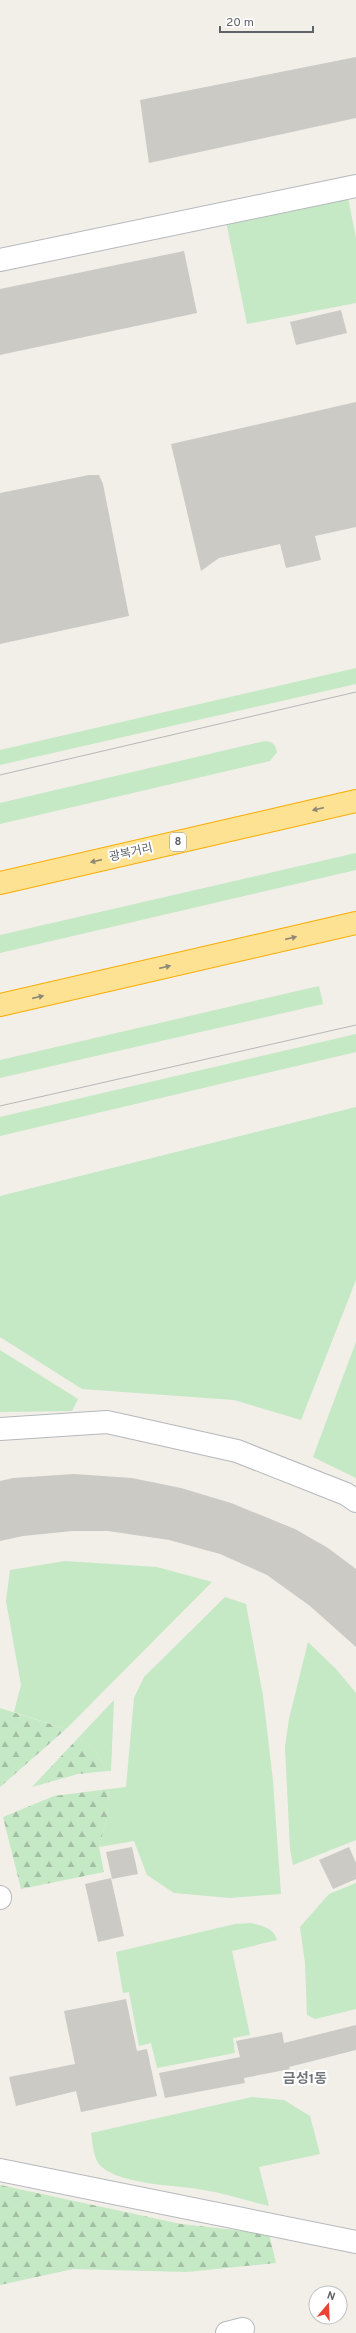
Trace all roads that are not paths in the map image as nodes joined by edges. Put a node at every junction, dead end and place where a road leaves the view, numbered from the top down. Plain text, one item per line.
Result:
1 (356, 186) edge
2 (0, 260) edge
3 (356, 801) edge
4 (0, 883) edge
5 (356, 923) edge
6 (0, 1005) edge
7 (0, 1429) edge
8 (356, 1501) edge
9 (0, 2170) edge
10 (356, 2242) edge

1 - 2 street
3 -> 4 highway, 광복거리 / 8
6 -> 5 highway
7 - 8 street
9 - 10 street

